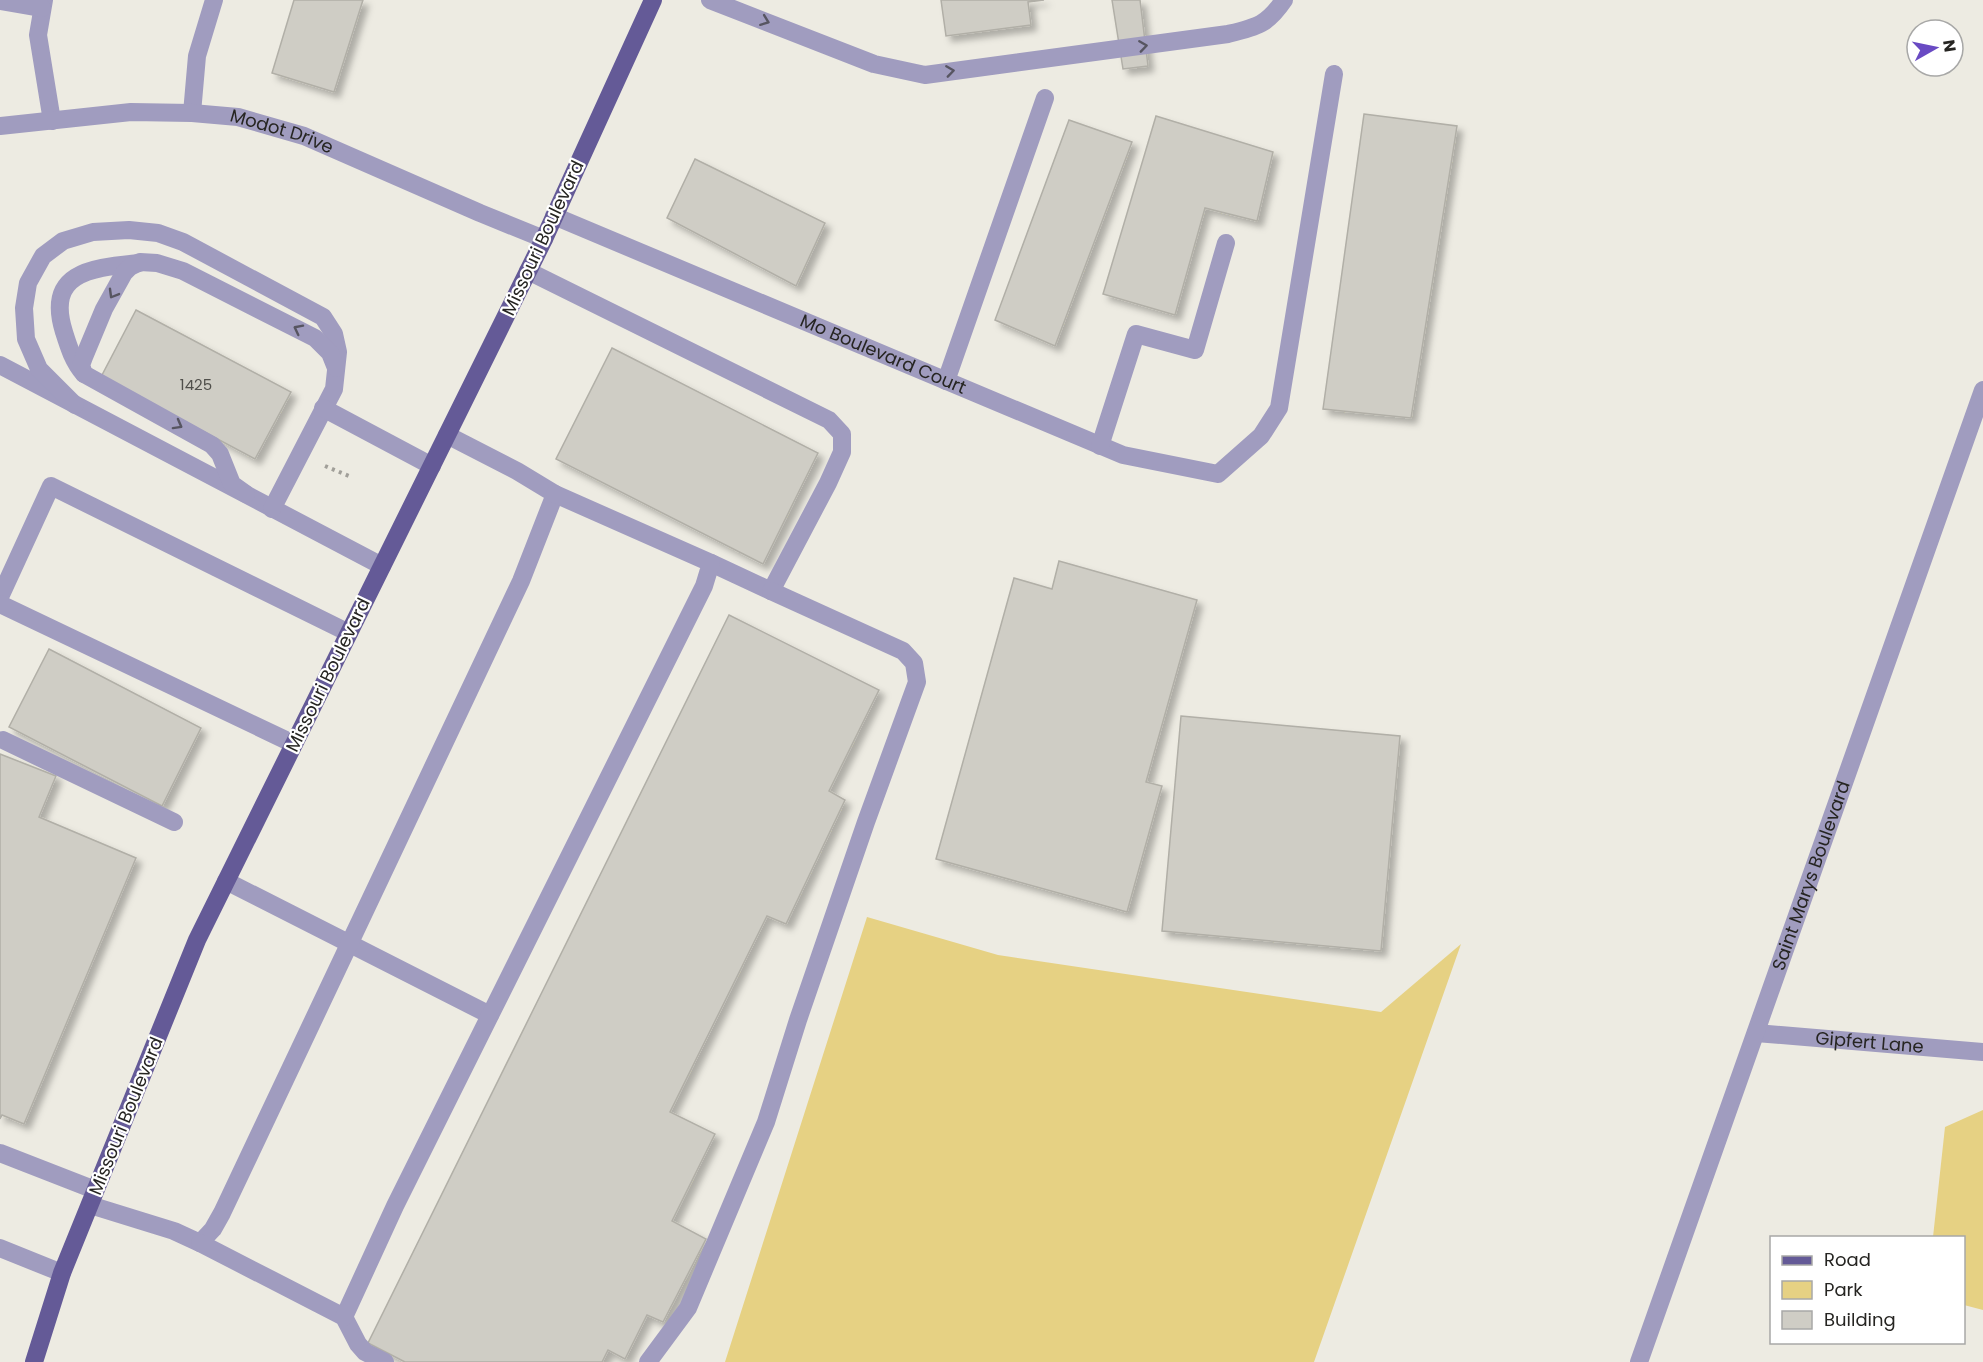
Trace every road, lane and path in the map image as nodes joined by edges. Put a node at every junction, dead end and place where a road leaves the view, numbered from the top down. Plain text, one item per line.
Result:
1 (214, 0) edge
2 (653, 0) edge
3 (710, 0) edge
4 (1284, 0) edge
5 (0, 1) edge
6 (43, 4) edge
7 (1334, 74) dead end
8 (1045, 98) dead end
9 (192, 113) junction
10 (52, 121) junction
11 (0, 126) edge
12 (554, 216) junction
13 (544, 238) junction
14 (1226, 243) dead end
15 (140, 262) junction
16 (528, 271) junction
17 (0, 366) edge
18 (337, 370) junction
19 (84, 374) junction
20 (946, 381) junction
21 (1983, 390) edge
22 (75, 405) junction
23 (323, 408) junction
24 (447, 435) junction
25 (1100, 446) junction
26 (432, 466) junction
27 (246, 494) junction
28 (555, 494) junction
29 (272, 508) junction
30 (711, 562) junction
31 (382, 566) junction
32 (771, 591) junction
33 (0, 597) edge
34 (0, 604) edge
35 (349, 633) junction
36 (3, 740) dead end
37 (294, 744) junction
38 (174, 822) dead end
39 (226, 881) junction
40 (350, 944) junction
41 (490, 1015) junction
42 (1756, 1033) junction
43 (1983, 1052) edge
44 (0, 1153) edge
45 (92, 1198) junction
46 (200, 1243) junction
47 (0, 1248) edge
48 (62, 1273) junction
49 (344, 1317) junction
50 (34, 1362) edge
51 (385, 1362) edge
52 (648, 1362) edge
53 (1639, 1362) edge

1 - 9 street
2 - 12 main road, Missouri Boulevard
3 -> 4 street
5 - 6 street
6 - 10 street
7 - 25 street, Mo Boulevard Court
8 - 20 street
9 - 10 street, Modot Drive
9 - 13 street, Modot Drive
10 - 11 street, Modot Drive
12 - 13 main road, Missouri Boulevard
12 - 20 street, Mo Boulevard Court
13 - 16 main road, Missouri Boulevard
14 - 25 street
18 -> 15 street
15 -> 19 street
15 - 19 street
16 - 24 main road, Missouri Boulevard
16 - 32 street
17 - 22 street
18 - 22 street
18 - 23 street
19 -> 27 street
20 - 25 street, Mo Boulevard Court
21 - 42 street, Saint Marys Boulevard
22 - 27 street
23 - 26 street
23 - 29 street
24 - 26 main road, Missouri Boulevard
24 - 28 street
26 - 31 main road, Missouri Boulevard
27 - 29 street
28 - 30 street
28 - 40 street
29 - 31 street
30 - 32 street
30 - 41 street
31 - 35 main road, Missouri Boulevard
32 - 52 street
33 - 35 street
34 - 37 street
35 - 37 main road, Missouri Boulevard
36 - 38 street
37 - 39 main road, Missouri Boulevard
39 - 40 street
39 - 45 main road, Missouri Boulevard
40 - 41 street
40 - 46 street
41 - 49 street
42 - 43 street, Gipfert Lane
42 - 53 street, Saint Marys Boulevard
44 - 45 street
45 - 46 street
45 - 48 main road, Missouri Boulevard
46 - 49 street
47 - 48 street
48 - 50 main road, Missouri Boulevard
49 - 51 street

